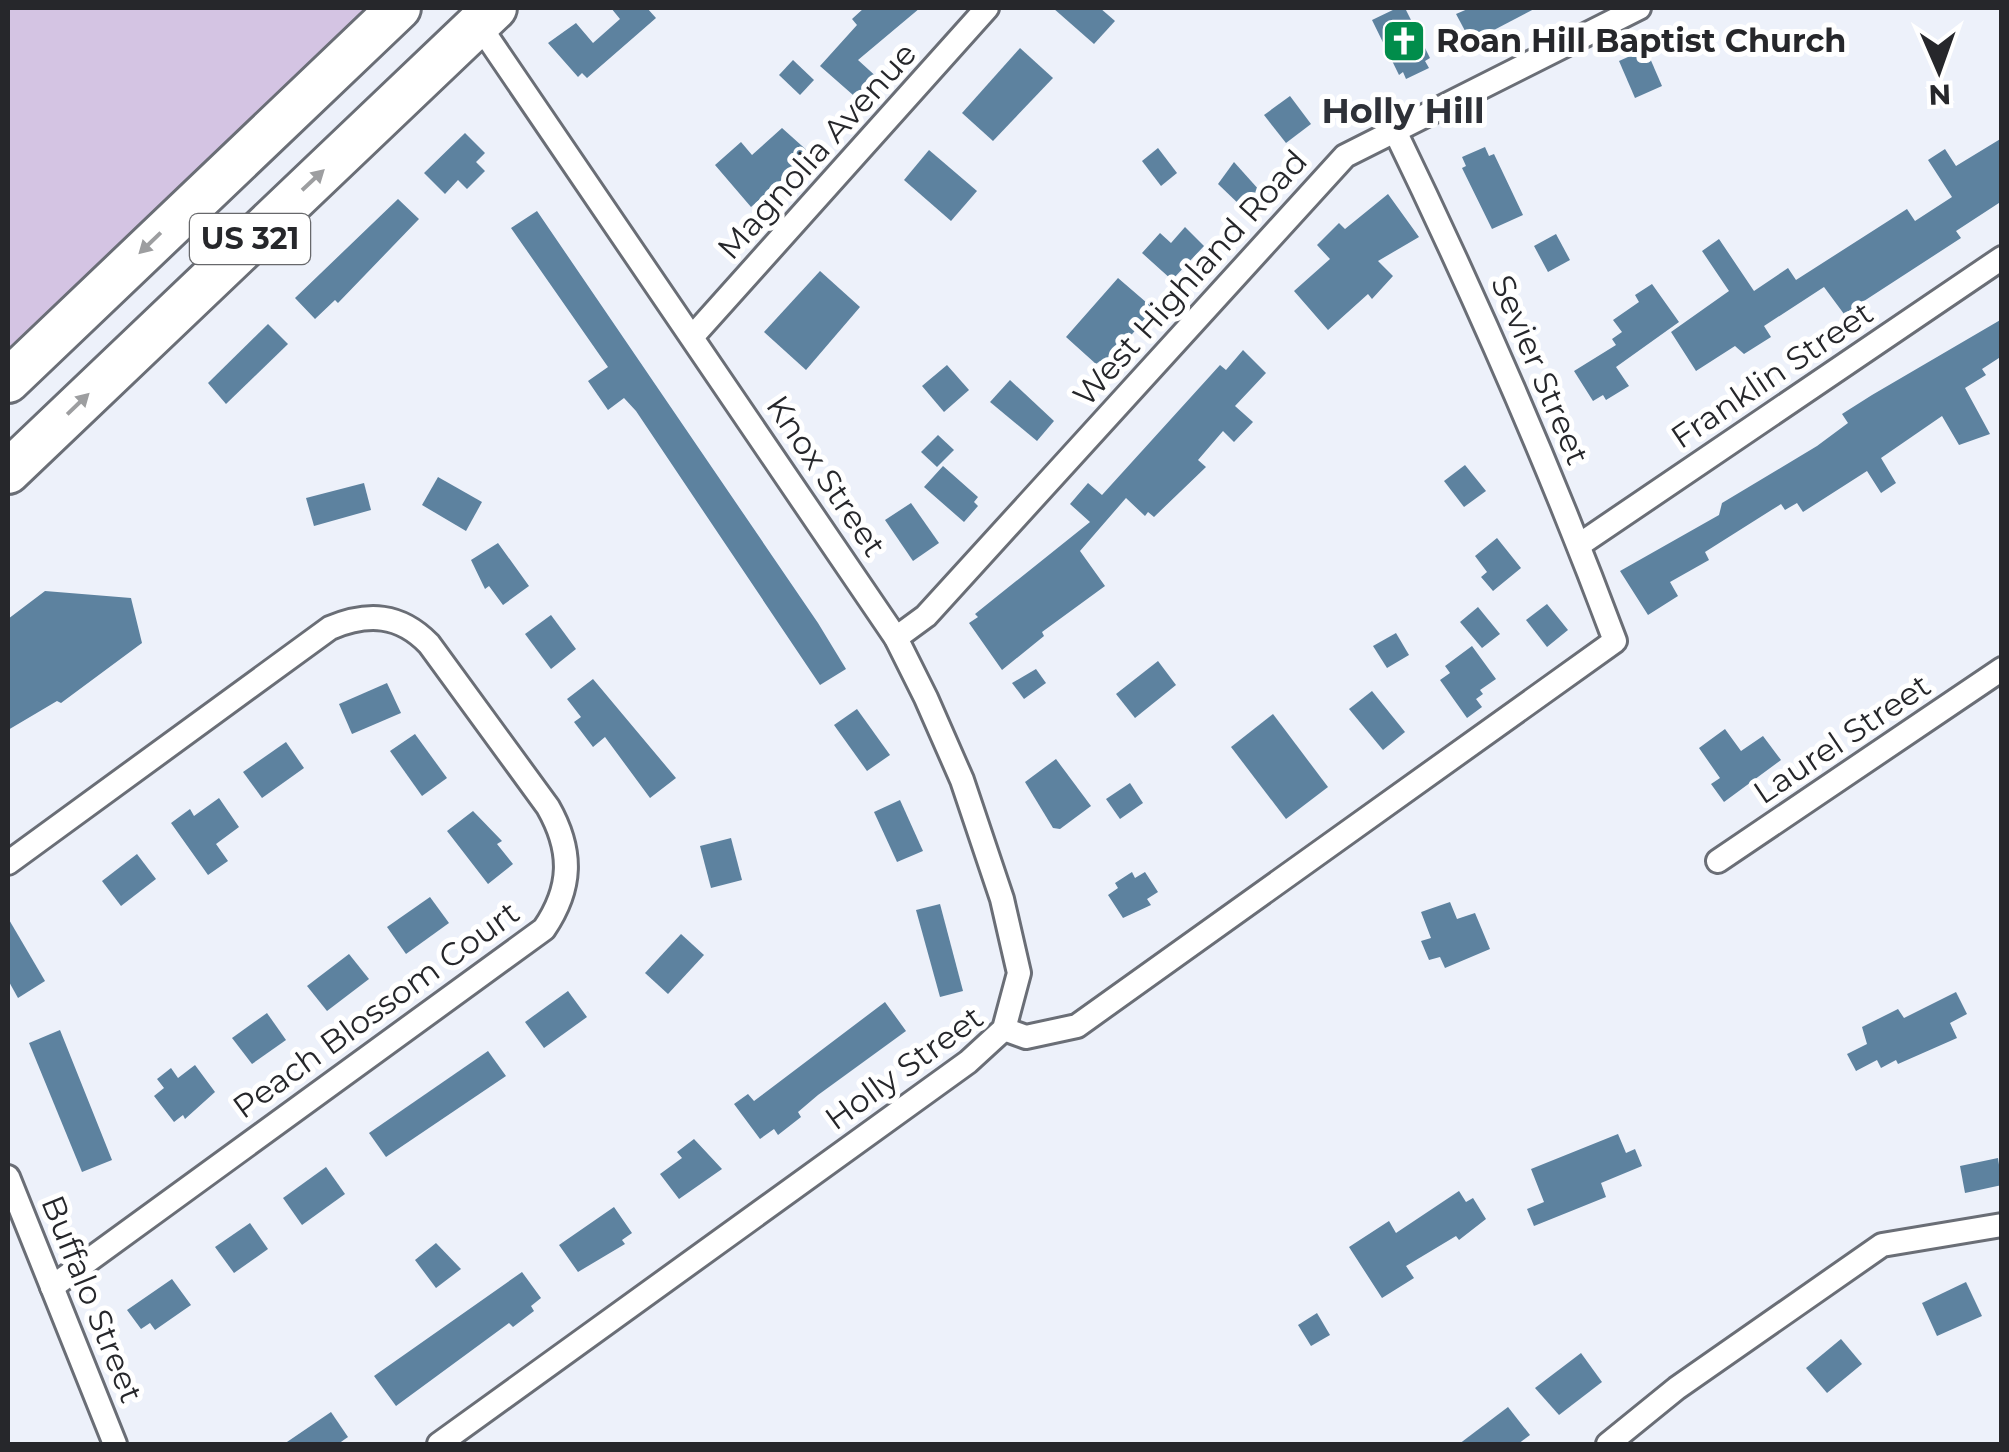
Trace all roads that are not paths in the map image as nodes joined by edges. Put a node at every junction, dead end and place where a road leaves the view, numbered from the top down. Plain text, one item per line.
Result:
1 (399, 8) edge
2 (988, 8) edge
3 (1640, 8) edge
4 (479, 13) edge
5 (1394, 129) junction
6 (2002, 258) edge
7 (72, 316) junction
8 (693, 336) junction
9 (118, 366) junction
10 (8, 380) edge
11 (8, 472) edge
12 (1579, 545) junction
13 (896, 638) junction
14 (1615, 641) joint
15 (2002, 669) edge
16 (1718, 860) dead end
17 (8, 863) edge
18 (1004, 1029) junction
19 (8, 1178) edge
20 (2002, 1225) edge
21 (52, 1287) junction
22 (115, 1444) edge
23 (439, 1444) edge
24 (1608, 1444) edge

1 -> 7 highway, US 321
2 - 8 street, Magnolia Avenue
3 - 5 street, West Highland Road
4 - 8 street, Knox Street
9 -> 4 highway, US 321
5 - 12 street, Sevier Street
5 - 13 street, West Highland Road
6 - 12 street, Franklin Street
7 - 9 highway
7 - 10 highway, US 321
8 - 13 street, Knox Street
11 -> 9 highway, US 321
12 - 14 street, Sevier Street
13 - 18 street, Knox Street
14 - 18 street, Holly Street
15 - 16 street, Laurel Street
17 - 21 street, Peach Blossom Court
18 - 23 street, Holly Street
19 - 21 street, Buffalo Street
20 - 24 street
21 - 22 street, Buffalo Street

